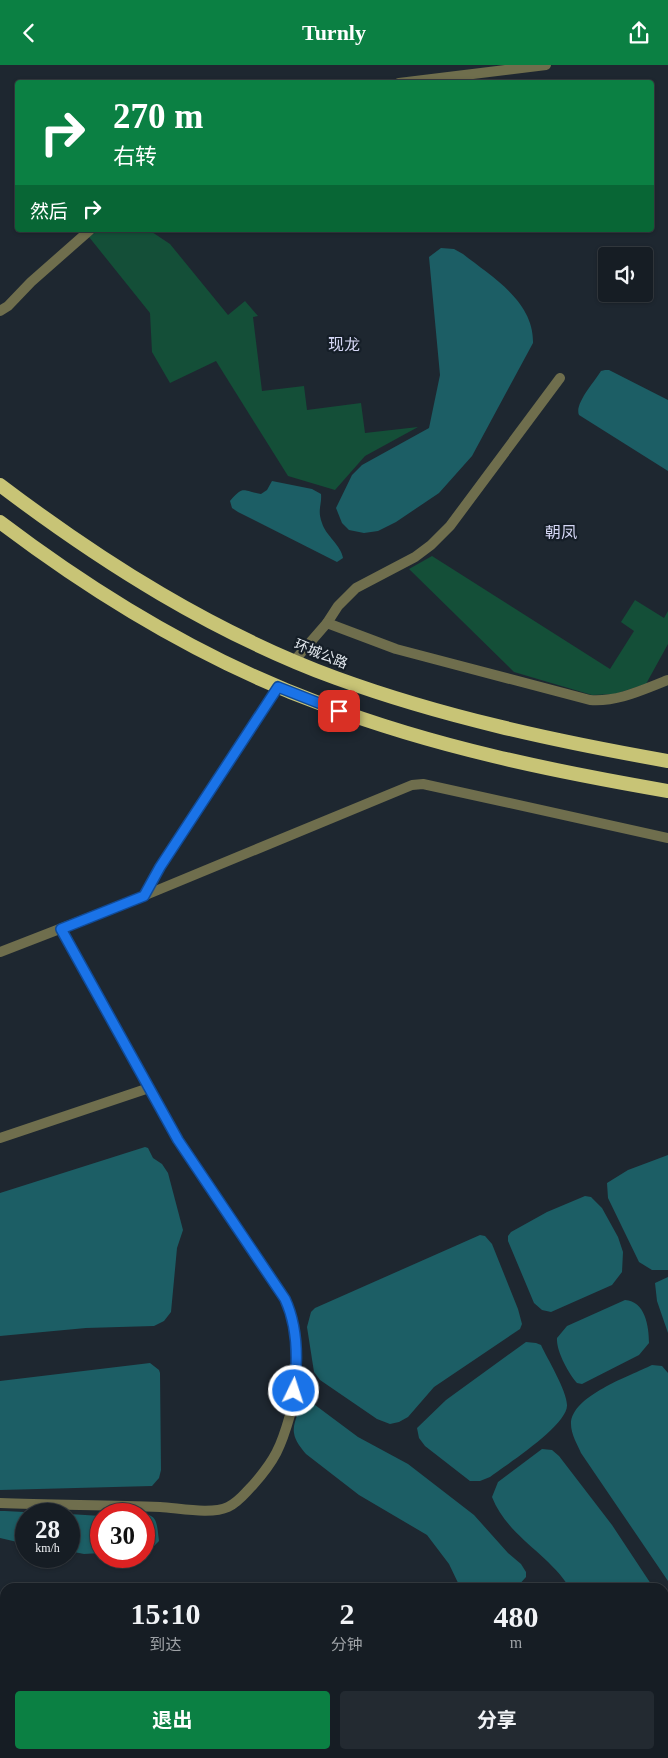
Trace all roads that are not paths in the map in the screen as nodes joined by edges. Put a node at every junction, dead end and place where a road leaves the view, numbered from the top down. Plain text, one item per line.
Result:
1 (546, 65) edge
2 (424, 80) edge
3 (88, 232) edge
4 (0, 311) edge
5 (560, 378) dead end
6 (0, 485) edge
7 (0, 522) edge
8 (327, 623) junction
9 (294, 661) junction
10 (668, 680) edge
11 (278, 687) junction
12 (668, 761) edge
13 (668, 791) edge
14 (668, 838) edge
15 (144, 896) junction
16 (61, 929) junction
17 (0, 952) edge
18 (149, 1088) junction
19 (0, 1138) edge
20 (0, 1503) edge

1 - 2 street
3 - 4 street
5 - 8 street
6 - 9 highway, 环城公路
7 - 11 highway
8 - 9 street
8 - 10 street
9 - 12 highway, 环城公路
11 - 13 highway
11 - 15 street
14 - 15 street
15 - 16 street
16 - 17 street
16 - 18 street
18 - 19 street
18 - 20 street

